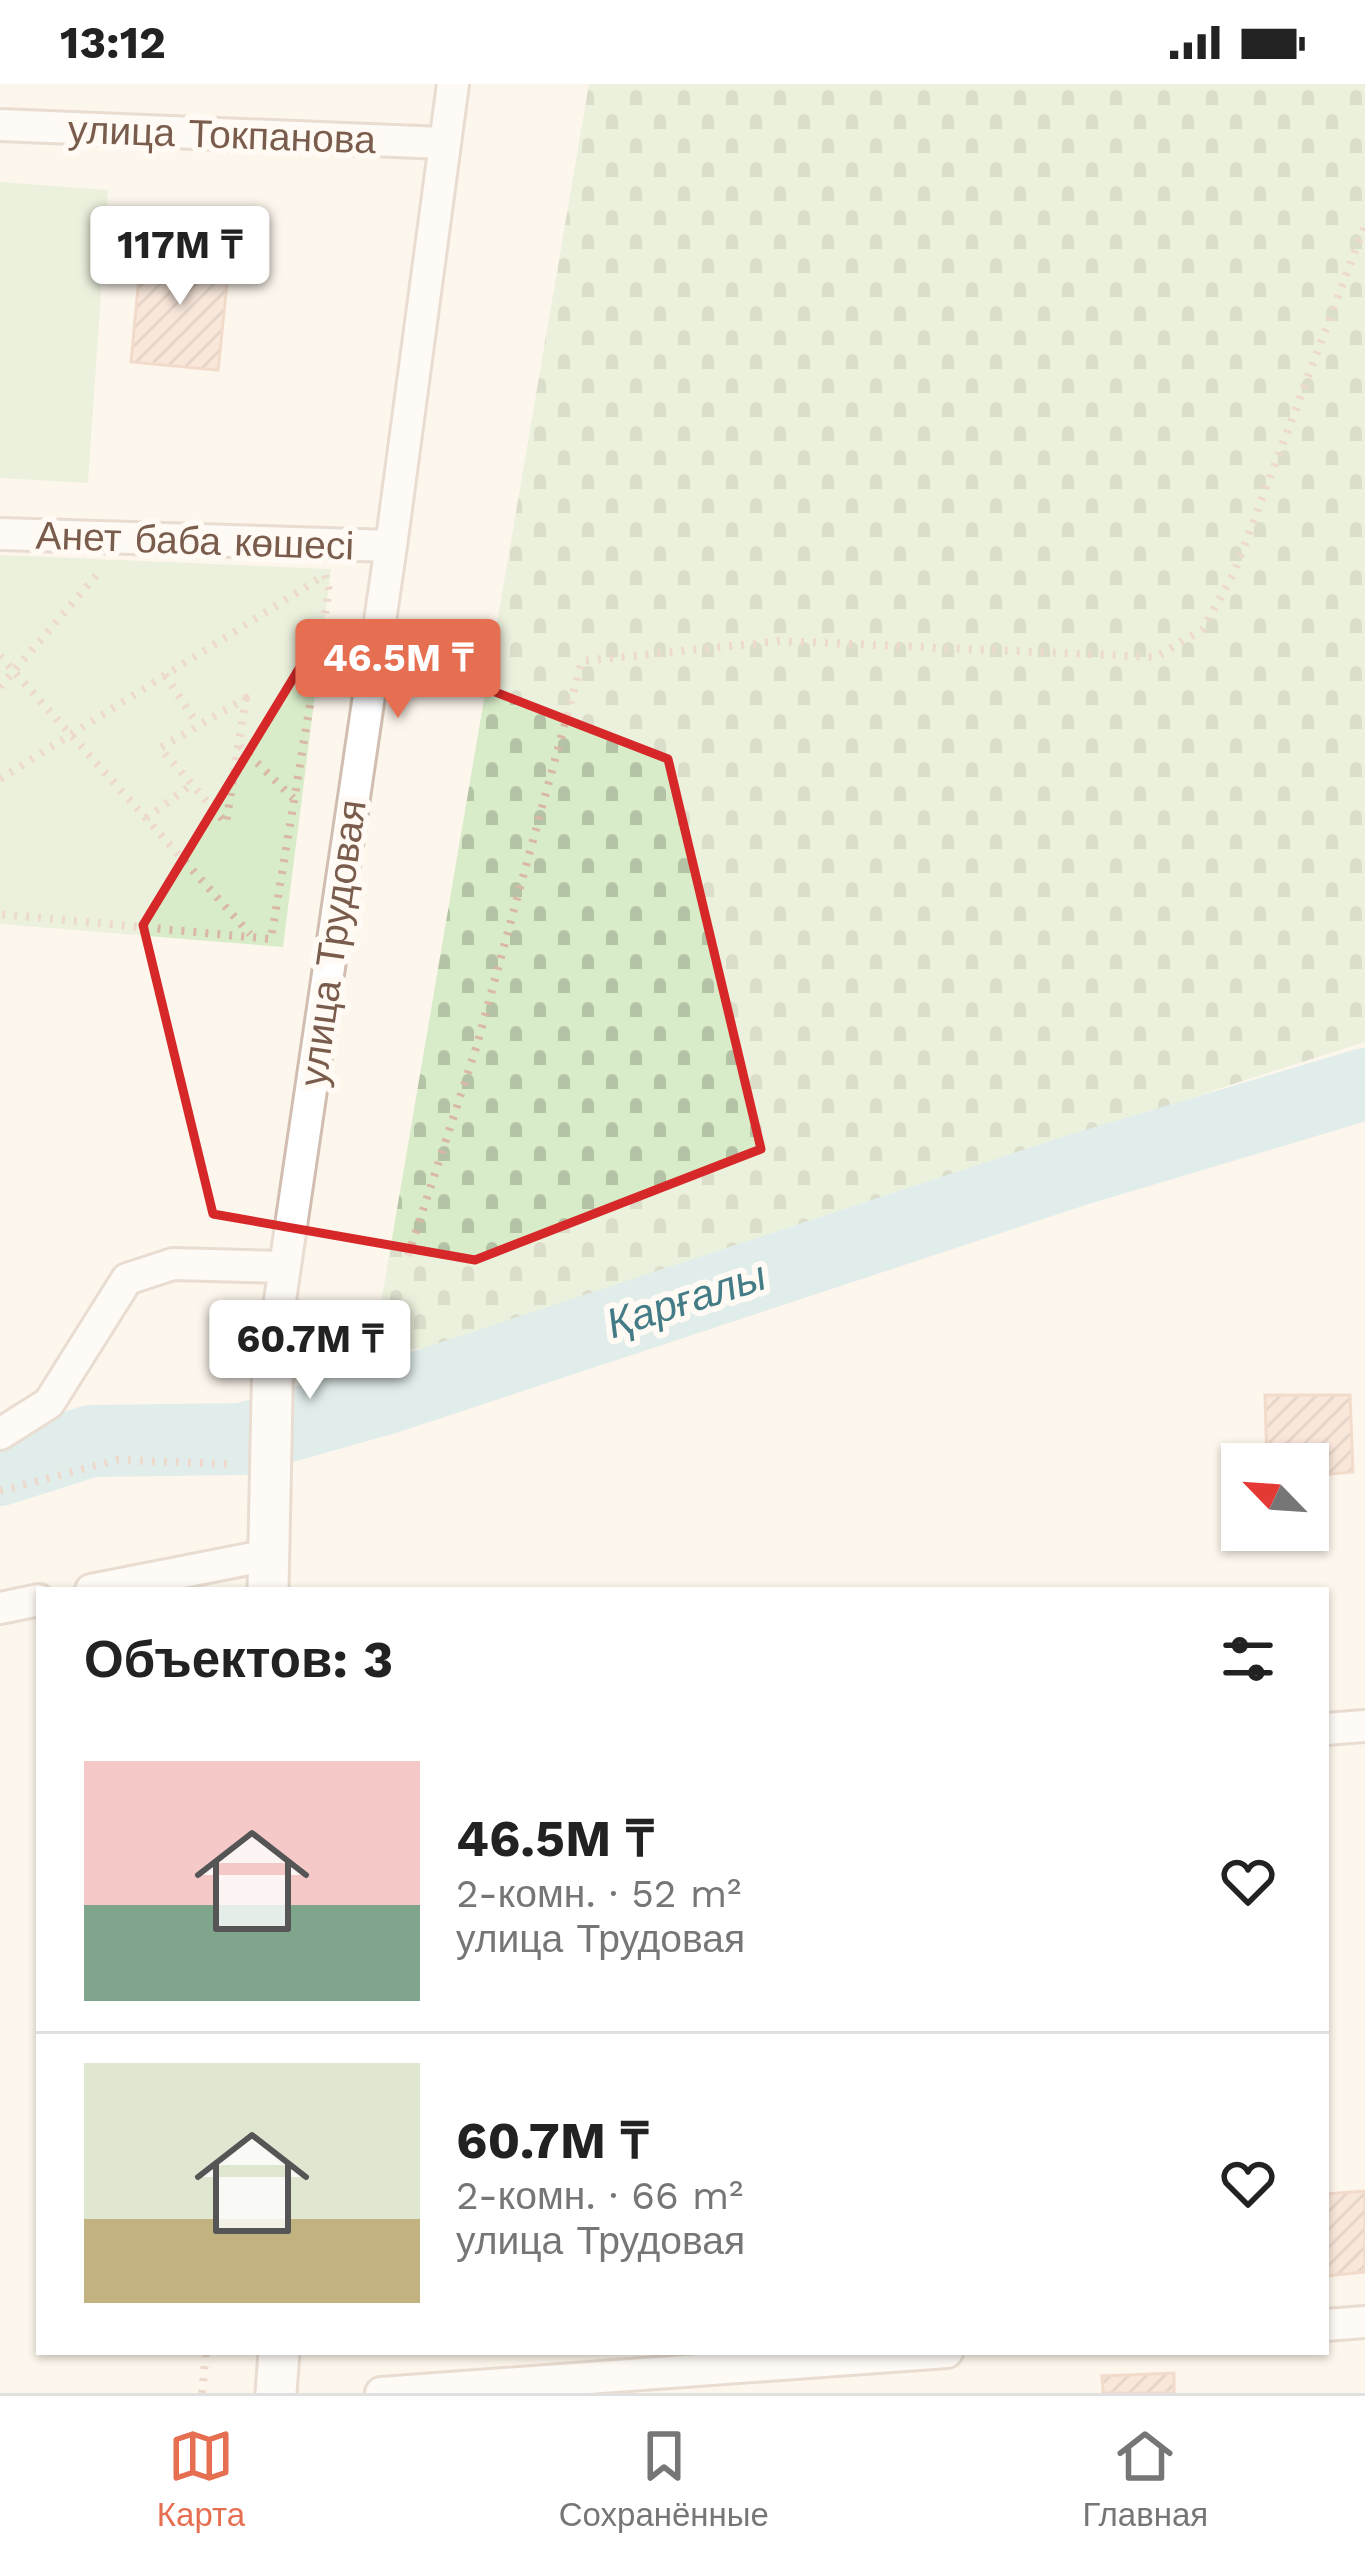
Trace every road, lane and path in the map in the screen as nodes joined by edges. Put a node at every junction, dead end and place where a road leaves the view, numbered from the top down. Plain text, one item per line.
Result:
1 (453, 84) edge
2 (0, 125) edge
3 (443, 143) junction
4 (1365, 225) edge
5 (0, 534) edge
6 (391, 546) junction
7 (107, 564) dead end
8 (303, 574) dead end
9 (325, 574) junction
10 (0, 656) edge
11 (14, 671) junction
12 (165, 675) junction
13 (0, 687) edge
14 (198, 725) junction
15 (70, 734) junction
16 (239, 745) junction
17 (0, 779) edge
18 (191, 784) junction
19 (294, 799) junction
20 (146, 818) junction
21 (0, 914) edge
22 (251, 935) junction
23 (408, 1256) dead end
24 (284, 1267) junction
25 (273, 1348) joint
26 (0, 1434) edge
27 (273, 1463) junction
28 (0, 1491) edge
29 (268, 1572) edge
30 (120, 1587) edge
31 (36, 1601) edge
32 (0, 1608) edge
33 (1365, 1726) edge
34 (1329, 1729) edge
35 (1365, 2322) edge
36 (1329, 2324) edge
37 (206, 2355) edge
38 (279, 2355) edge
39 (906, 2355) edge
40 (202, 2393) edge
41 (276, 2393) edge
42 (381, 2393) edge

1 - 3 street, улица Трудовая
2 - 3 street, улица Токпанова
3 - 6 street, улица Трудовая
4 - 23 path
5 - 6 street, Анет баба көшесі
6 - 24 street, улица Трудовая
7 - 11 path
8 - 9 path
9 - 12 path
9 - 19 path
10 - 11 path
11 - 13 path
11 - 15 path
12 - 14 path
12 - 15 path
14 - 16 path
14 - 18 path
15 - 17 path
15 - 20 path
16 - 18 path
16 - 19 path
18 - 20 path
19 - 22 path
20 - 22 path
21 - 22 path
24 - 25 street, улица Трудовая
24 - 26 street
25 - 27 street, улица Трудовая
27 - 28 path
27 - 29 street, улица Трудовая
29 - 30 street
31 - 32 street
33 - 34 street
35 - 36 street
37 - 40 path
38 - 41 street
39 - 42 street

